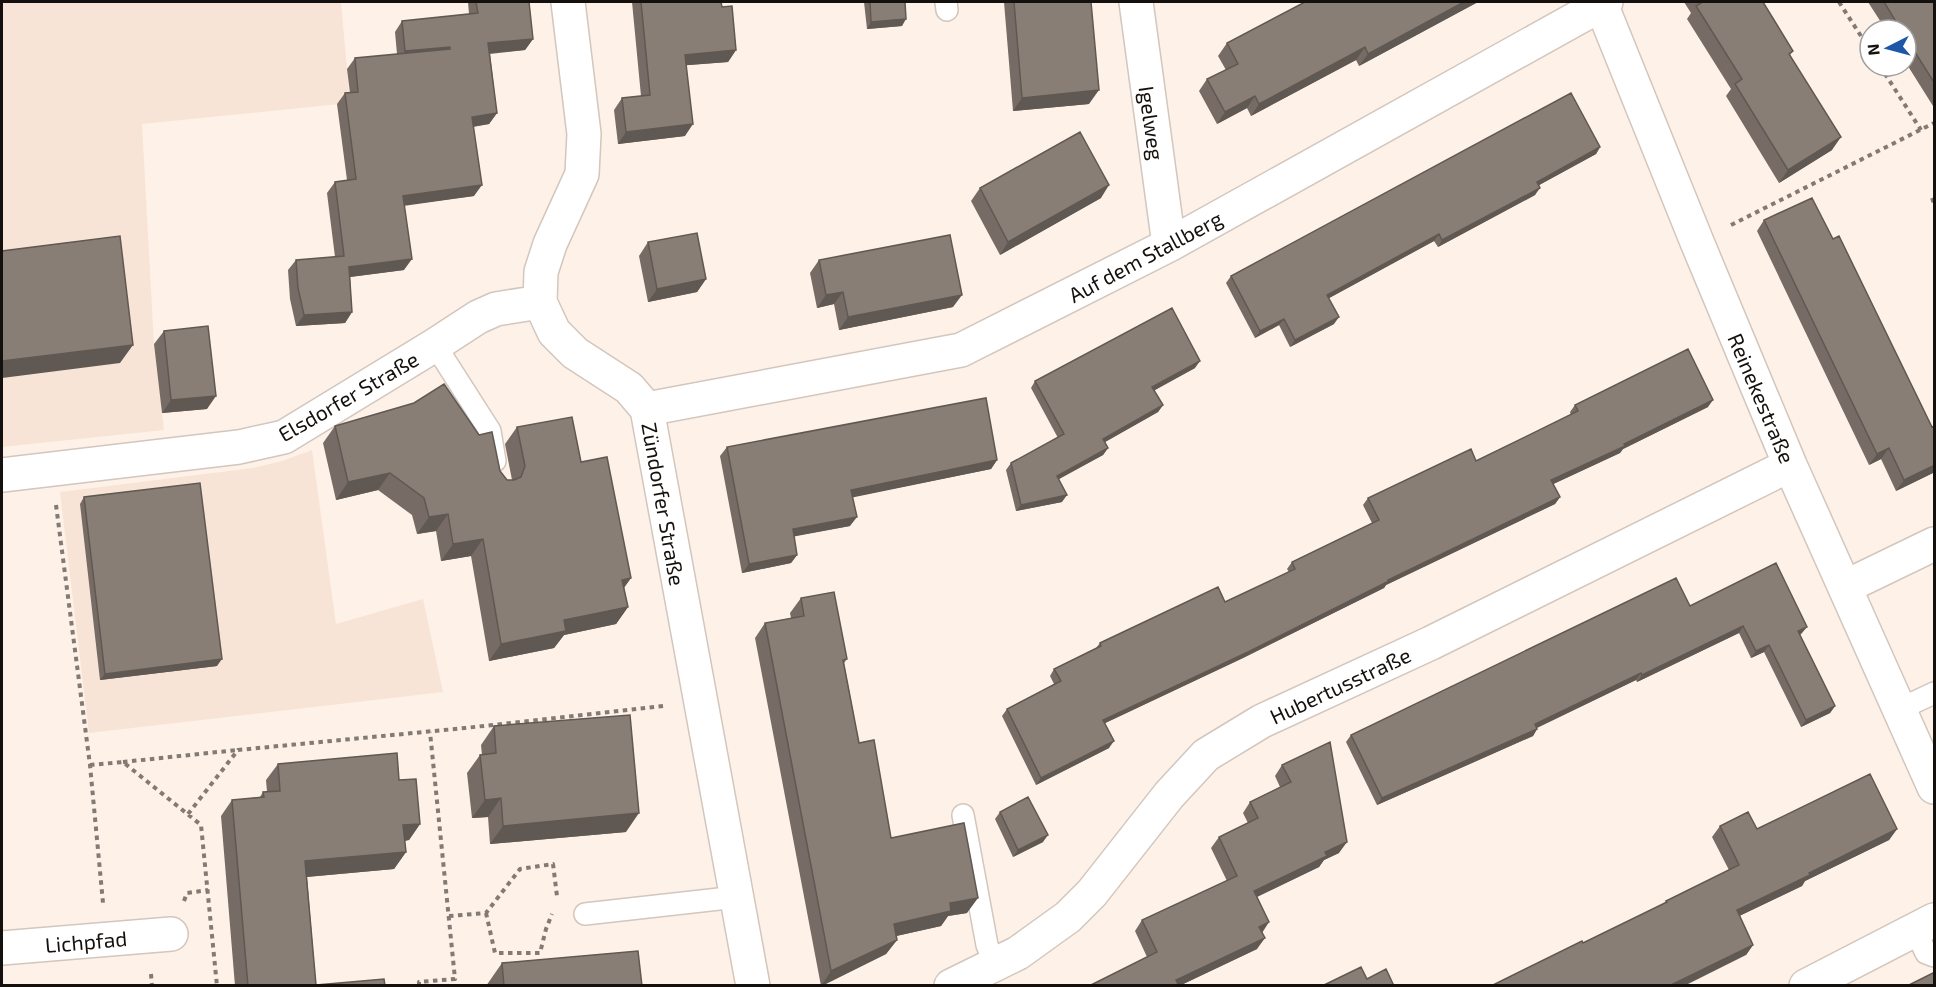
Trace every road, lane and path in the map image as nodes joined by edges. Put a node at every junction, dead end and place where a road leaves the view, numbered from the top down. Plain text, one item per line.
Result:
1 (568, 2) edge
2 (1136, 2) edge
3 (1839, 2) edge
4 (1604, 3) edge
5 (1858, 32) edge
6 (1888, 78) edge
7 (1935, 123) edge
8 (1921, 130) junction
9 (1932, 198) dead end
10 (1935, 203) edge
11 (1697, 242) junction
12 (1169, 245) junction
13 (540, 302) junction
14 (435, 345) junction
15 (647, 409) junction
16 (1790, 465) junction
17 (52, 469) junction
18 (2, 475) edge
19 (500, 485) edge
20 (1935, 544) edge
21 (1845, 587) junction
22 (1935, 693) edge
23 (700, 701) junction
24 (1900, 710) junction
25 (430, 732) junction
26 (238, 750) junction
27 (123, 762) junction
28 (90, 765) junction
29 (1935, 787) edge
30 (188, 814) junction
31 (963, 815) dead end
32 (737, 897) junction
33 (558, 899) dead end
34 (554, 909) dead end
35 (486, 913) junction
36 (585, 914) dead end
37 (449, 916) junction
38 (1925, 925) edge
39 (171, 934) dead end
40 (106, 940) junction
41 (2, 948) edge
42 (1935, 956) edge
43 (995, 964) junction
44 (217, 986) edge
45 (419, 986) edge
46 (753, 986) edge
47 (951, 986) edge
48 (1806, 986) edge

1 - 13 street, Zündorfer Straße
2 - 12 street, Igelweg
3 - 5 path
4 - 11 street, Reinekestraße
4 - 12 street, Auf dem Stallberg
6 - 8 path
7 - 8 path
8 - 11 path
9 - 10 path
11 - 16 street, Reinekestraße
12 - 15 street, Auf dem Stallberg
13 - 14 street, Elsdorfer Straße
13 - 15 street, Zündorfer Straße
14 - 17 street, Elsdorfer Straße
14 - 19 lane
15 - 23 street, Zündorfer Straße
16 - 21 street, Reinekestraße
16 - 43 street, Hubertusstraße
17 - 18 street, Elsdorfer Straße
17 - 28 path
20 - 21 street
21 - 24 street, Reinekestraße
22 - 24 lane
23 - 25 path
23 - 32 street, Zündorfer Straße
24 - 29 street, Reinekestraße
25 - 26 path
25 - 37 path
26 - 27 path
26 - 30 path
27 - 28 path
27 - 30 path
28 - 40 path
30 - 44 path
31 - 43 lane
32 - 36 lane
32 - 46 street, Zündorfer Straße
33 - 35 path
34 - 35 path
35 - 37 path
37 - 45 path
38 - 42 lane
38 - 48 street
39 - 40 street, Lichpfad
40 - 41 street, Lichpfad
43 - 47 street, Hubertusstraße

